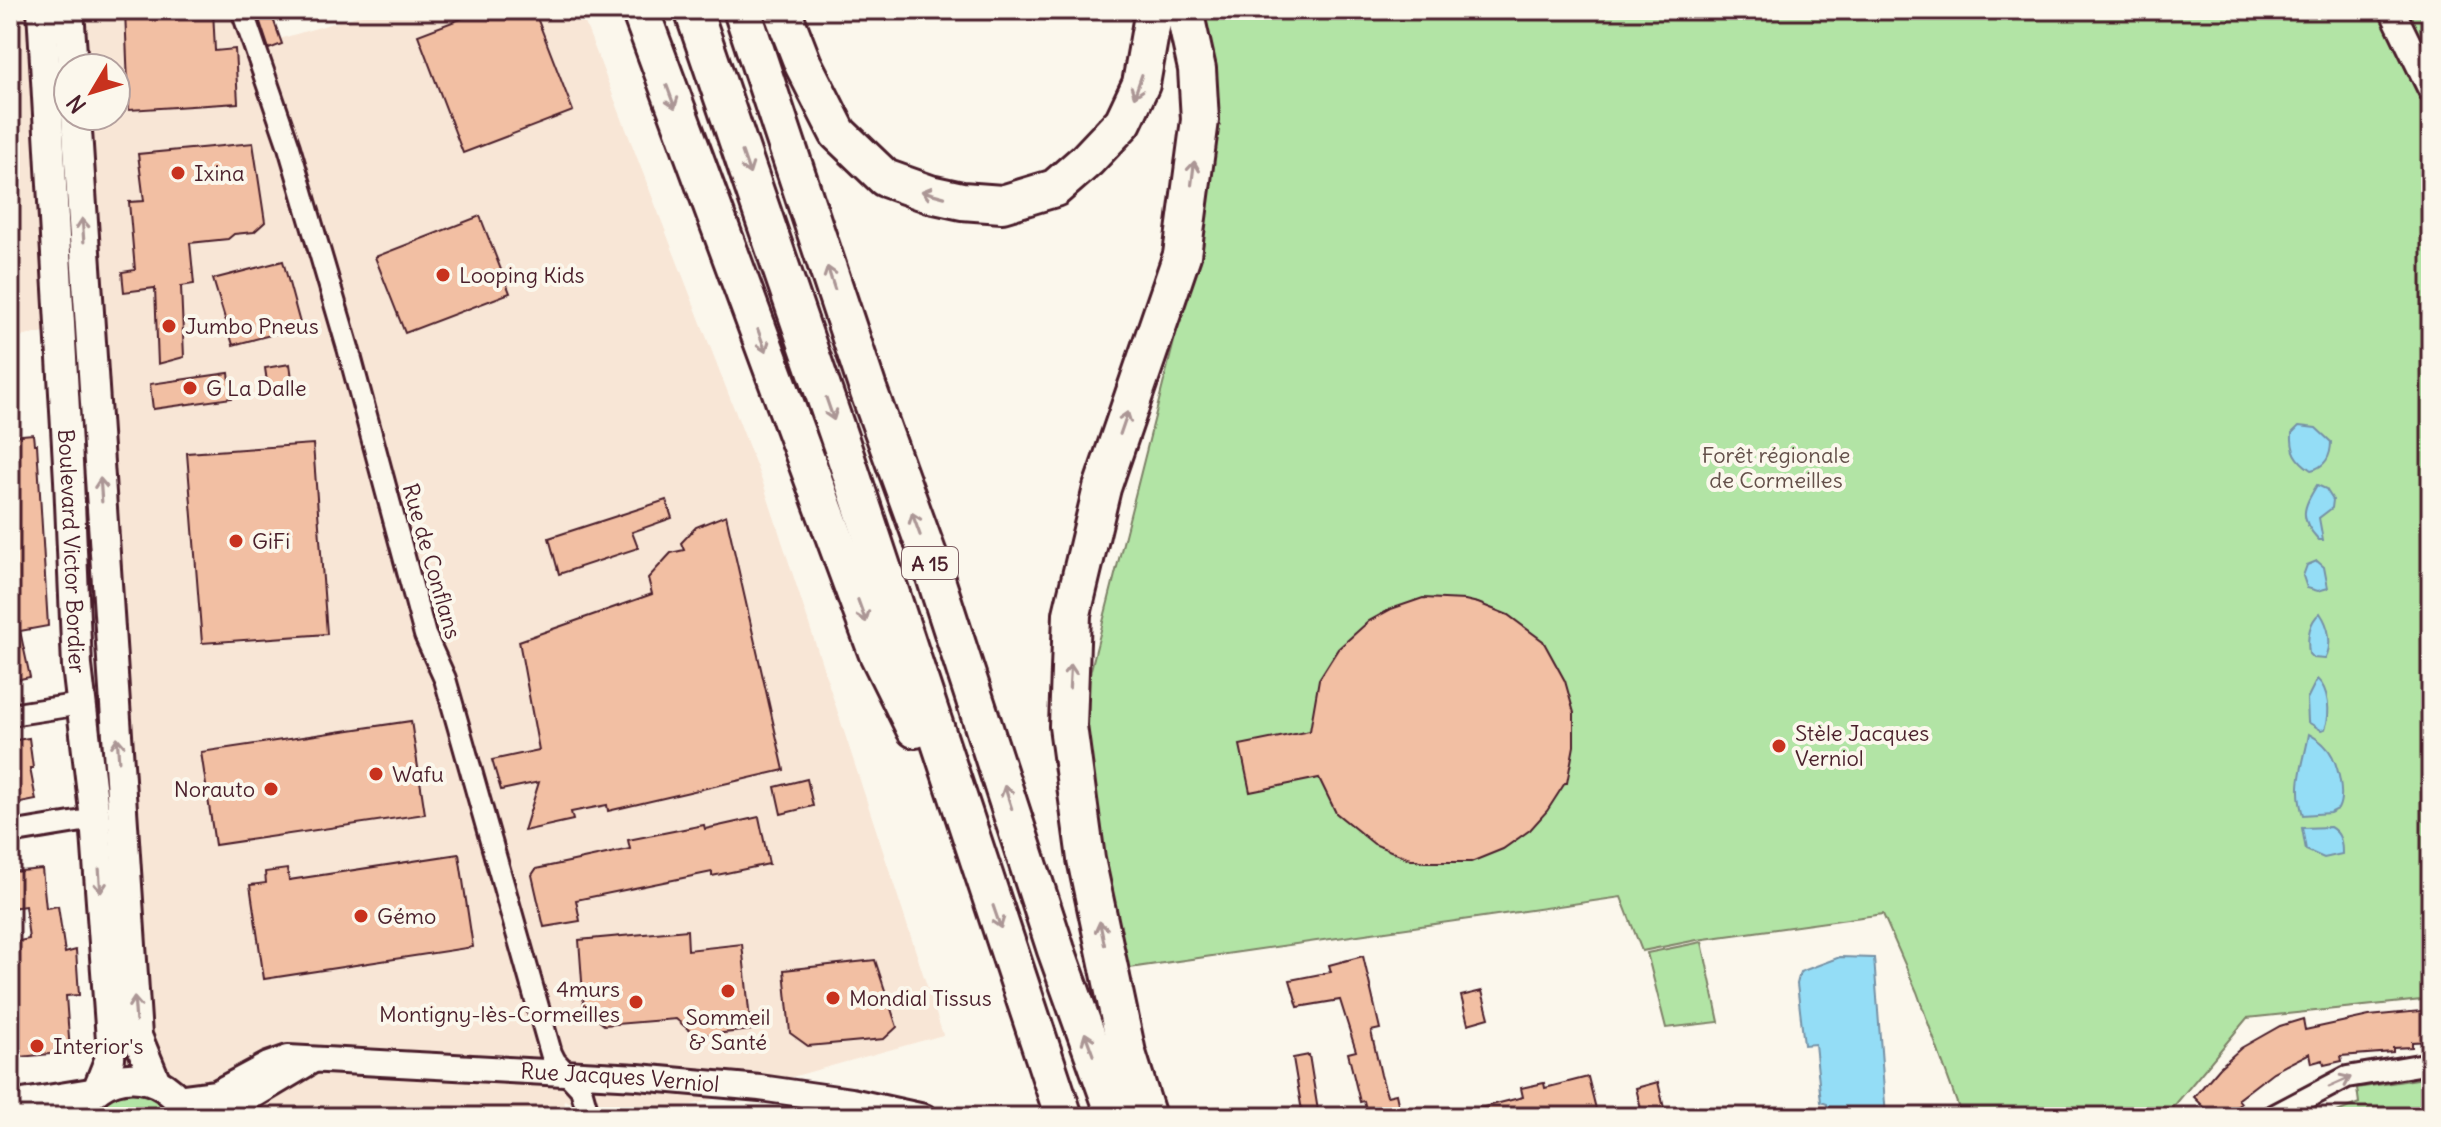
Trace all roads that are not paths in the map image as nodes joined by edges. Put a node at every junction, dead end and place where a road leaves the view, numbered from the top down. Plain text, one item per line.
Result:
1 (42, 10) edge
2 (69, 10) edge
3 (242, 10) edge
4 (693, 10) edge
5 (742, 10) edge
6 (782, 10) edge
7 (1151, 10) edge
8 (1184, 10) edge
9 (2392, 10) edge
10 (640, 15) edge
11 (72, 52) edge
12 (2431, 90) edge
13 (77, 132) edge
14 (81, 704) junction
15 (10, 715) edge
16 (95, 819) junction
17 (10, 833) edge
18 (972, 843) junction
19 (313, 1061) junction
20 (2431, 1063) edge
21 (568, 1075) junction
22 (94, 1090) junction
23 (174, 1099) edge
24 (10, 1106) edge
25 (76, 1117) edge
26 (218, 1117) edge
27 (589, 1117) edge
28 (924, 1117) edge
29 (1064, 1117) edge
30 (1116, 1117) edge
31 (1147, 1117) edge
32 (2271, 1117) edge

1 - 14 main road, Boulevard Victor Bordier
2 - 11 main road
3 - 21 street, Rue de Conflans
4 -> 18 highway, A 15
30 -> 5 highway, A 15
7 -> 6 highway
31 -> 8 highway
9 - 12 street
10 -> 18 highway
23 -> 13 main road, Boulevard Victor Bordier
14 - 15 street
14 - 16 main road, Boulevard Victor Bordier
16 - 17 street
16 -> 22 main road, Boulevard Victor Bordier
18 -> 29 highway, A 15
19 - 21 street, Rue Jacques Verniol
19 - 23 street, Rue Jacques Verniol
19 - 26 street
32 -> 20 street
21 - 27 street, Rue de Conflans
21 - 28 street, Rue Jacques Verniol
22 - 23 main road
22 - 24 main road
22 - 25 main road, Boulevard Victor Bordier

